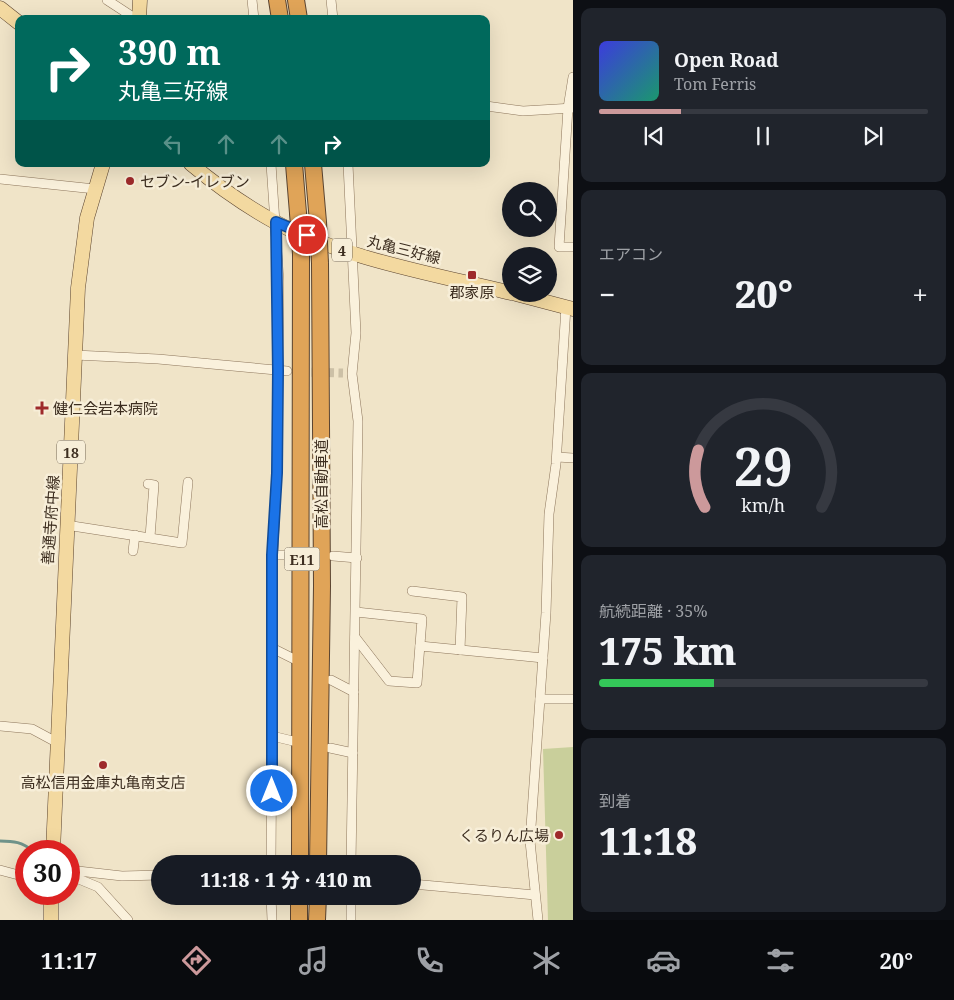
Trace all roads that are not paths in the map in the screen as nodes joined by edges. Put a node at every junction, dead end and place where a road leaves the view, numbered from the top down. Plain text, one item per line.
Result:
1 (107, 0) edge
2 (140, 0) edge
3 (252, 0) edge
4 (277, 0) edge
5 (296, 0) edge
6 (331, 0) edge
7 (0, 8) edge
8 (131, 15) edge
9 (138, 15) edge
10 (254, 15) edge
11 (279, 15) edge
12 (298, 15) edge
13 (333, 15) edge
14 (15, 20) edge
15 (573, 77) edge
16 (490, 107) edge
17 (570, 108) edge
18 (102, 167) edge
19 (195, 167) edge
20 (271, 167) edge
21 (294, 167) edge
22 (313, 167) edge
23 (348, 167) edge
24 (0, 179) edge
25 (95, 188) junction
26 (276, 222) junction
27 (573, 247) edge
28 (351, 253) junction
29 (502, 291) edge
30 (546, 302) edge
31 (569, 308) edge
32 (75, 355) junction
33 (282, 371) junction
34 (557, 457) junction
35 (573, 458) edge
36 (188, 482) dead end
37 (148, 484) dead end
38 (66, 525) junction
39 (135, 535) junction
40 (150, 537) junction
41 (133, 551) dead end
42 (272, 555) junction
43 (295, 555) dead end
44 (333, 556) dead end
45 (357, 558) junction
46 (412, 591) dead end
47 (356, 612) junction
48 (355, 637) junction
49 (420, 646) junction
50 (272, 648) junction
51 (460, 650) junction
52 (543, 658) junction
53 (294, 660) dead end
54 (331, 680) dead end
55 (354, 692) junction
56 (540, 699) junction
57 (573, 699) edge
58 (0, 726) edge
59 (272, 736) junction
60 (293, 741) dead end
61 (58, 743) junction
62 (330, 748) dead end
63 (353, 753) junction
64 (54, 840) edge
65 (271, 855) edge
66 (300, 855) edge
67 (318, 855) edge
68 (351, 855) edge
69 (0, 870) edge
70 (80, 871) edge
71 (15, 874) edge
72 (151, 875) edge
73 (80, 880) edge
74 (421, 885) edge
75 (536, 895) junction
76 (51, 905) edge
77 (271, 905) edge
78 (299, 905) edge
79 (318, 905) edge
80 (351, 905) edge
81 (50, 920) edge
82 (128, 920) edge
83 (272, 920) edge
84 (299, 920) edge
85 (317, 920) edge
86 (351, 920) edge
87 (538, 920) edge

1 - 8 street
2 - 9 main road
3 - 10 street
4 - 11 highway
5 - 12 highway
6 - 13 street
7 - 14 main road
15 - 17 street
16 - 17 street
17 - 27 street
18 - 25 main road, 善通寺府中線 / 18
19 - 26 main road, 丸亀三好線 / 4
20 - 26 street
21 - 66 highway, 高松自動車道 / E11, bridge
22 - 67 highway, 高松自動車道 / E11, bridge
23 - 28 street
24 - 25 street
25 - 32 main road, 善通寺府中線 / 18
26 - 28 main road, 丸亀三好線 / 4
26 - 33 street
28 - 29 main road, 丸亀三好線 / 4
28 - 45 street
30 - 31 main road
31 - 34 street
32 - 33 street
32 - 38 main road, 善通寺府中線 / 18
33 - 42 street
34 - 35 street
34 - 52 street
36 - 40 street
37 - 40 street
38 - 39 street
38 - 61 main road, 善通寺府中線 / 18
39 - 40 street
39 - 41 street
42 - 43 street
42 - 50 street
44 - 45 street
45 - 47 street
46 - 51 street
47 - 48 street
47 - 49 street
48 - 49 street
48 - 55 street
49 - 51 street
50 - 53 street
50 - 59 street
51 - 52 street
52 - 56 street
54 - 55 street
55 - 63 street
56 - 57 street
56 - 75 street
58 - 61 street
59 - 60 street
59 - 65 street
61 - 64 main road, 善通寺府中線 / 18
62 - 63 street
63 - 68 street
69 - 71 street
70 - 72 street
73 - 82 street
74 - 75 street
75 - 87 street
76 - 81 main road
77 - 83 street
78 - 84 highway
79 - 85 highway
80 - 86 street

